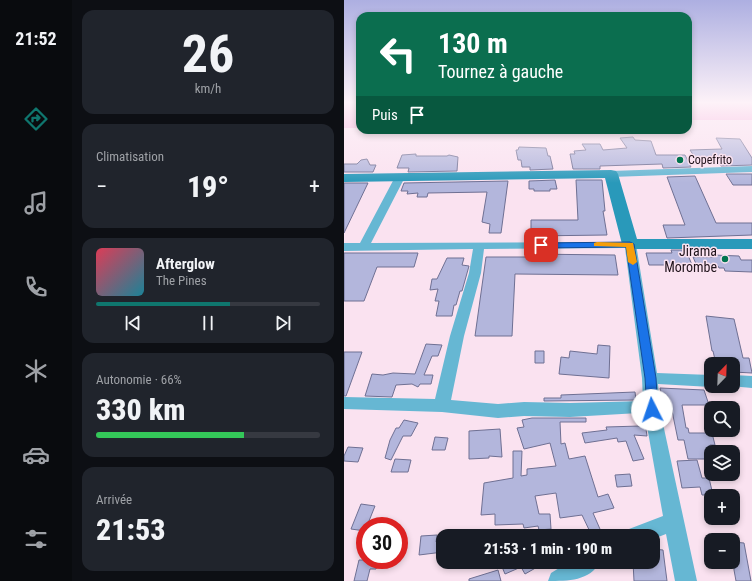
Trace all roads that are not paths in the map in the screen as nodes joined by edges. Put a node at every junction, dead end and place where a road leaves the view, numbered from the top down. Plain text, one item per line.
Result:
1 (752, 169) edge
2 (611, 174) junction
3 (400, 177) junction
4 (344, 178) edge
5 (630, 244) junction
6 (752, 244) edge
7 (364, 246) junction
8 (479, 246) junction
9 (344, 247) edge
10 (650, 378) junction
11 (704, 381) edge
12 (740, 382) edge
13 (752, 382) edge
14 (344, 403) edge
15 (442, 406) junction
16 (652, 410) junction
17 (674, 522) junction
18 (653, 529) edge
19 (578, 569) edge
20 (559, 581) edge
21 (686, 581) edge

1 - 2 street
2 - 3 street
2 - 5 street
3 - 4 street
3 - 7 street
5 - 6 street
5 - 8 street
5 - 10 street
7 - 8 street
7 - 9 street
8 - 15 street
10 - 11 street
10 - 16 street
12 - 13 street
14 - 15 street
15 - 16 street
16 - 17 street
17 - 18 street
17 - 21 street
19 - 20 street

